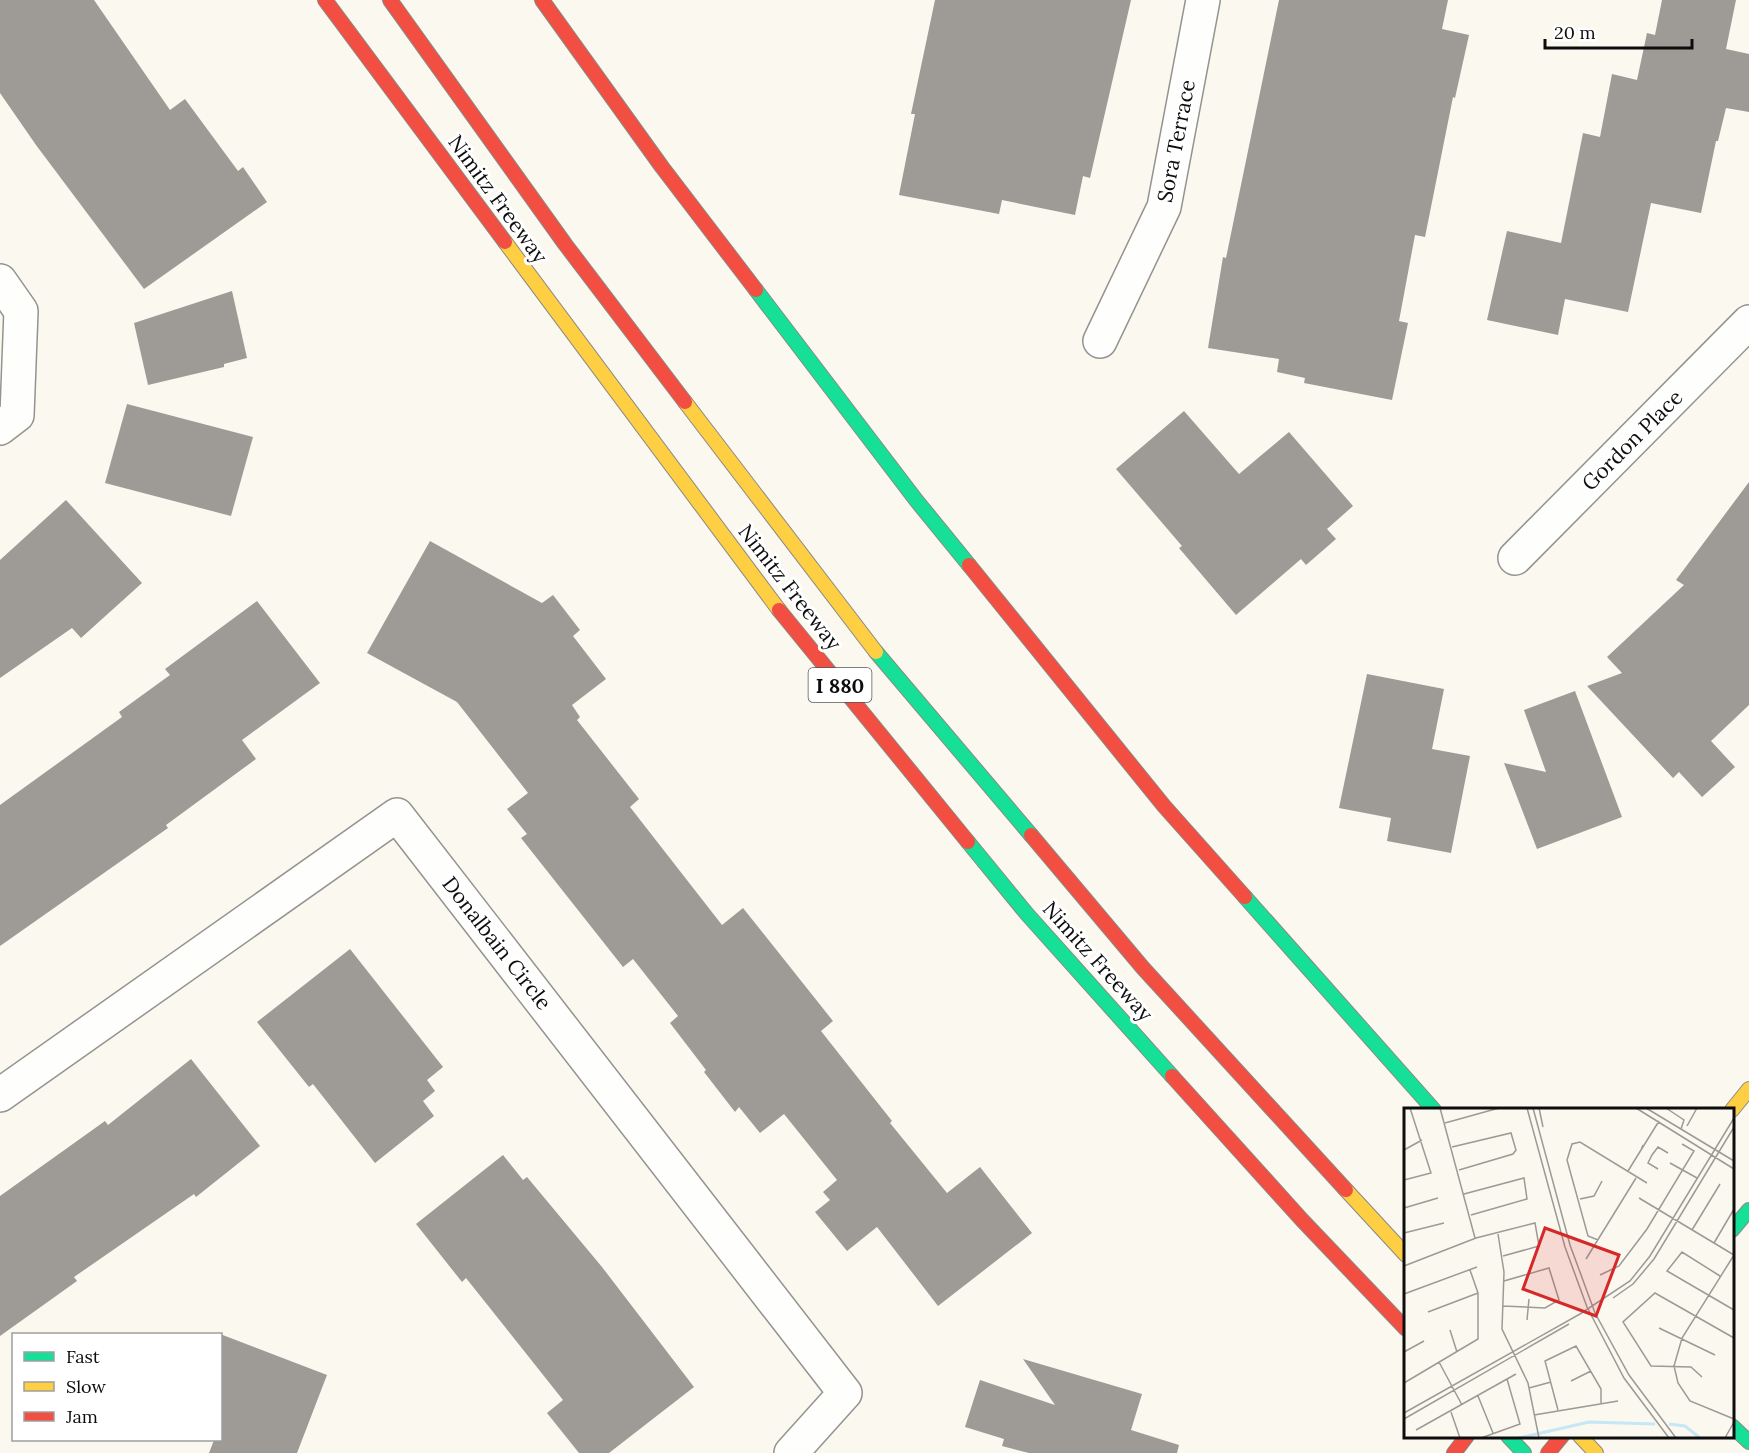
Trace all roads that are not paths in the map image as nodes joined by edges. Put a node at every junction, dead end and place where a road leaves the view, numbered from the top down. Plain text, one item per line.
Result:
1 (325, 0) edge
2 (390, 0) edge
3 (542, 0) edge
4 (1203, 0) edge
5 (0, 281) edge
6 (1749, 322) edge
7 (1100, 340) dead end
8 (0, 428) edge
9 (1515, 558) dead end
10 (1749, 1089) edge
11 (0, 1095) edge
12 (1432, 1108) edge
13 (1734, 1108) edge
14 (1749, 1210) edge
15 (1734, 1228) edge
16 (1404, 1253) edge
17 (1404, 1327) edge
18 (1734, 1428) edge
19 (1466, 1438) edge
20 (1509, 1438) edge
21 (1561, 1438) edge
22 (1581, 1438) edge
23 (1749, 1442) edge
24 (791, 1453) edge
25 (1454, 1453) edge
26 (1524, 1453) edge
27 (1548, 1453) edge
28 (1596, 1453) edge

1 - 17 main road, Nimitz Freeway / I 880
2 - 16 main road, I 880
3 - 12 main road
4 - 7 street, Sora Terrace
5 - 8 street
6 - 9 street, Gordon Place
10 - 13 main road
11 - 24 street, Donalbain Circle
14 - 15 main road
18 - 23 main road
19 - 25 main road
20 - 26 main road
21 - 27 main road
22 - 28 main road

